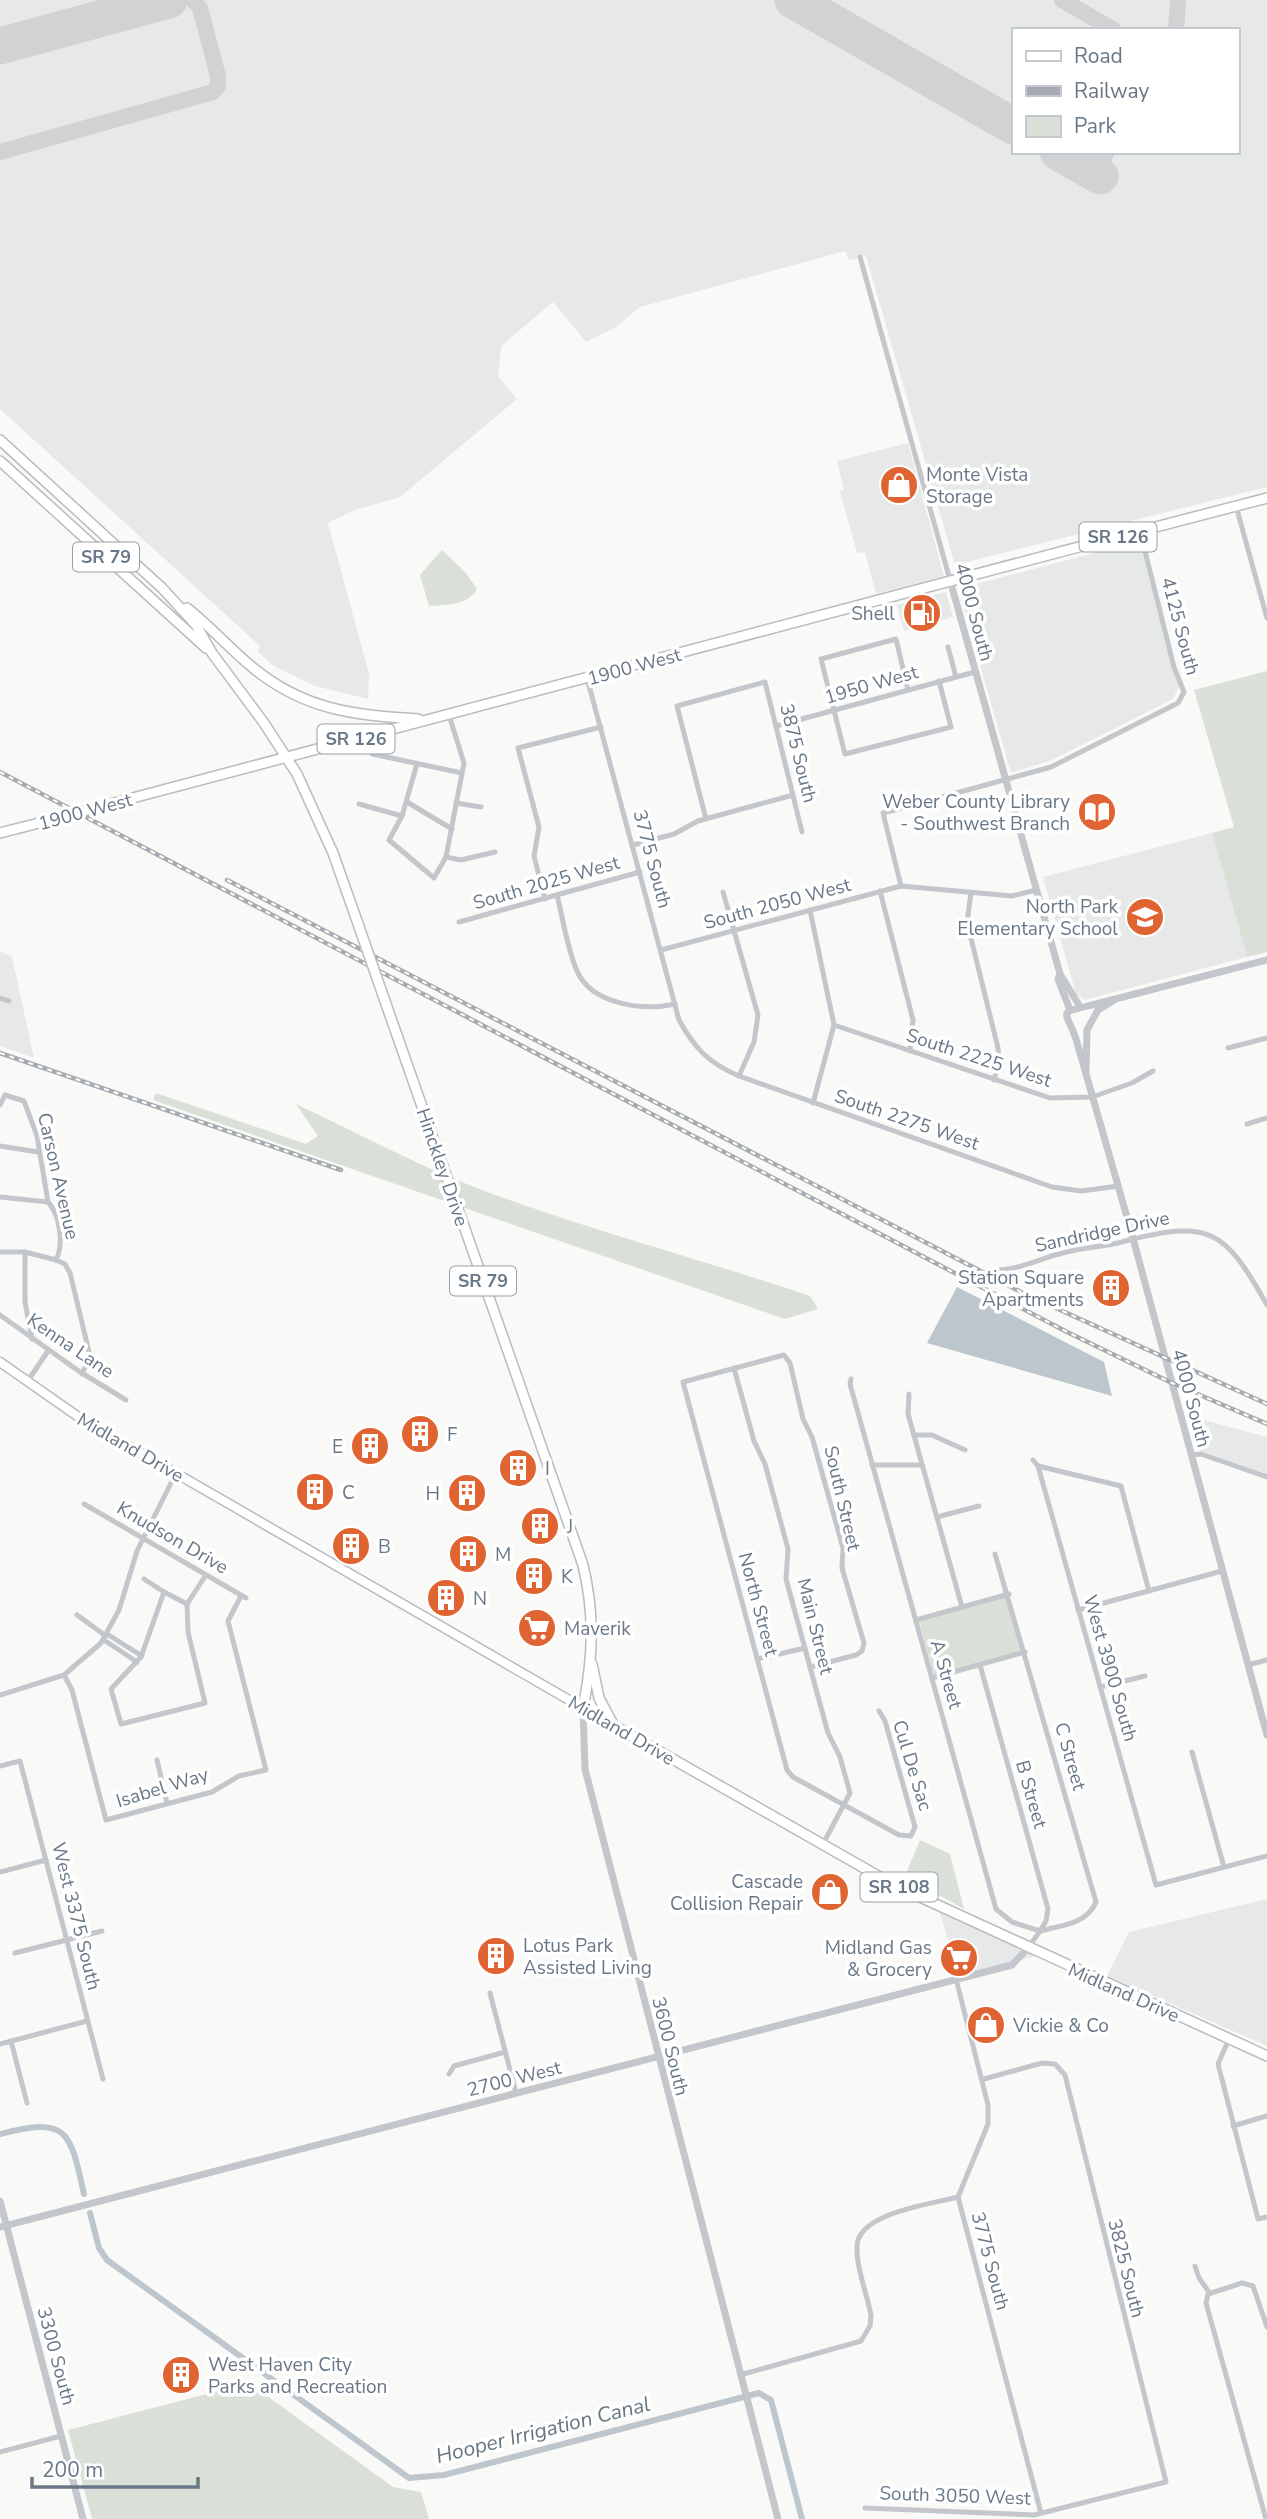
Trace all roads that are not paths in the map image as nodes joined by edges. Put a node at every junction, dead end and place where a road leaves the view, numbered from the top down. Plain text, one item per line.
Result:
1 (860, 257) dead end
2 (0, 440) edge
3 (0, 461) edge
4 (1267, 498) edge
5 (1236, 506) junction
6 (1140, 531) junction
7 (950, 580) junction
8 (162, 588) junction
9 (1264, 594) edge
10 (1267, 618) edge
11 (948, 647) dead end
12 (212, 653) junction
13 (975, 672) junction
14 (956, 677) junction
15 (587, 678) junction
16 (939, 681) junction
17 (908, 690) junction
18 (835, 711) junction
19 (449, 715) junction
20 (427, 720) junction
21 (776, 726) junction
22 (601, 727) junction
23 (372, 754) dead end
24 (285, 758) junction
25 (417, 764) junction
26 (462, 773) junction
27 (1004, 779) junction
28 (793, 795) junction
29 (407, 802) junction
30 (456, 803) junction
31 (359, 804) dead end
32 (481, 807) dead end
33 (402, 816) junction
34 (706, 819) junction
35 (452, 829) junction
36 (802, 832) dead end
37 (0, 833) edge
38 (633, 845) junction
39 (495, 852) dead end
40 (446, 857) junction
41 (640, 872) junction
42 (901, 886) junction
43 (1036, 890) junction
44 (880, 891) junction
45 (723, 892) dead end
46 (971, 893) junction
47 (556, 895) junction
48 (545, 899) junction
49 (810, 910) junction
50 (459, 922) dead end
51 (734, 930) junction
52 (661, 950) junction
53 (1267, 960) edge
54 (1060, 974) junction
55 (0, 998) edge
56 (1114, 1000) junction
57 (9, 1001) dead end
58 (675, 1004) junction
59 (1082, 1006) junction
60 (1070, 1010) junction
61 (1093, 1018) junction
62 (834, 1025) junction
63 (1087, 1030) junction
64 (1073, 1031) junction
65 (1267, 1038) edge
66 (694, 1046) joint
67 (1228, 1048) dead end
68 (910, 1051) junction
69 (1086, 1070) junction
70 (1153, 1071) dead end
71 (740, 1076) junction
72 (994, 1080) junction
73 (1092, 1097) junction
74 (813, 1102) junction
75 (0, 1105) edge
76 (1267, 1118) edge
77 (1247, 1124) dead end
78 (0, 1146) edge
79 (38, 1152) junction
80 (1119, 1186) junction
81 (0, 1197) edge
82 (48, 1202) junction
83 (1133, 1238) junction
84 (0, 1252) edge
85 (25, 1252) junction
86 (56, 1260) junction
87 (992, 1270) dead end
88 (1267, 1305) edge
89 (0, 1315) edge
90 (32, 1339) junction
91 (48, 1351) junction
92 (0, 1362) edge
93 (734, 1368) junction
94 (82, 1374) junction
95 (851, 1379) dead end
96 (27, 1382) junction
97 (908, 1394) dead end
98 (126, 1400) dead end
99 (914, 1436) junction
100 (965, 1450) dead end
101 (1191, 1455) junction
102 (872, 1465) junction
103 (922, 1465) junction
104 (176, 1473) junction
105 (1267, 1477) edge
106 (84, 1504) dead end
107 (979, 1506) dead end
108 (937, 1517) junction
109 (142, 1539) junction
110 (995, 1554) dead end
111 (1223, 1571) junction
112 (206, 1575) junction
113 (144, 1579) dead end
114 (1149, 1591) junction
115 (164, 1592) junction
116 (1009, 1594) junction
117 (187, 1604) junction
118 (962, 1607) junction
119 (1078, 1610) junction
120 (78, 1615) dead end
121 (916, 1620) junction
122 (106, 1636) junction
123 (805, 1648) junction
124 (1026, 1652) junction
125 (142, 1656) junction
126 (757, 1659) junction
127 (1267, 1660) edge
128 (137, 1662) junction
129 (592, 1662) junction
130 (979, 1665) junction
131 (1248, 1665) junction
132 (810, 1667) junction
133 (64, 1675) junction
134 (1145, 1676) dead end
135 (932, 1678) junction
136 (1100, 1688) junction
137 (0, 1695) edge
138 (583, 1708) junction
139 (878, 1711) dead end
140 (614, 1727) junction
141 (1267, 1735) edge
142 (1192, 1752) dead end
143 (157, 1760) dead end
144 (0, 1766) edge
145 (266, 1770) joint
146 (167, 1803) junction
147 (844, 1803) junction
148 (822, 1846) junction
149 (1267, 1856) edge
150 (46, 1860) junction
151 (1224, 1867) junction
152 (0, 1872) edge
153 (102, 1931) dead end
154 (1040, 1931) junction
155 (67, 1941) junction
156 (1028, 1948) junction
157 (15, 1953) dead end
158 (956, 1979) junction
159 (491, 1993) dead end
160 (87, 2021) junction
161 (1228, 2039) junction
162 (11, 2041) junction
163 (0, 2044) edge
164 (505, 2052) junction
165 (657, 2056) junction
166 (1267, 2056) edge
167 (449, 2074) dead end
168 (103, 2079) dead end
169 (984, 2079) junction
170 (516, 2093) junction
171 (27, 2103) dead end
172 (1267, 2116) edge
173 (1233, 2126) junction
174 (958, 2197) junction
175 (0, 2201) edge
176 (1267, 2217) edge
177 (3, 2226) edge
178 (1195, 2266) dead end
179 (1208, 2295) junction
180 (1267, 2327) edge
181 (740, 2375) junction
182 (61, 2436) junction
183 (0, 2452) edge
184 (1166, 2482) joint
185 (865, 2508) dead end
186 (1265, 2508) edge
187 (1041, 2513) junction
188 (83, 2519) edge
189 (778, 2519) edge
190 (1266, 2519) edge

1 - 7 street, 4000 South
2 - 8 main road, Hinckley Drive / SR 79
3 - 12 main road, Hinckley Drive / SR 79
4 - 5 main road, 1900 West / SR 126
5 - 6 main road, 1900 West / SR 126
5 - 9 street
6 - 7 main road, 1900 West / SR 126
6 - 27 street, 4125 South
7 - 13 street, 4000 South
7 - 15 main road, 1900 West / SR 126
8 - 12 main road, Hinckley Drive / SR 79
8 - 20 main road
9 - 10 street
11 - 14 street
12 - 24 main road, Hinckley Drive / SR 79
13 - 14 street, 1950 West
13 - 27 street, 4000 South
14 - 16 street, 1950 West
15 - 19 main road, 1900 West / SR 126
15 - 22 street, 3775 South
16 - 17 street, 1950 West
16 - 18 street
17 - 18 street, 1950 West
17 - 18 street
18 - 21 street, 1950 West
19 - 20 main road, 1900 West / SR 126
19 - 26 street
20 - 24 main road, 1900 West / SR 126
21 - 28 street, 3875 South
21 - 34 street, 3875 South
22 - 38 street, 3775 South
22 - 48 street
23 - 25 street
24 - 37 main road, 1900 West / SR 126, bridge
24 - 129 main road, Hinckley Drive / SR 79, bridge
25 - 26 street
25 - 29 street
26 - 30 street
27 - 42 street
27 - 43 street, 4000 South
28 - 34 street
28 - 36 street, 3875 South
29 - 33 street
29 - 35 street
30 - 32 street
30 - 35 street
31 - 33 street
33 - 40 street
34 - 38 street
35 - 40 street
38 - 41 street, 3775 South
39 - 40 street
41 - 47 street, South 2025 West
41 - 52 street, 3775 South
42 - 44 street, South 2050 West
42 - 46 street, South 2050 West
43 - 46 street, South 2050 West
43 - 54 street, 4000 South
44 - 49 street, South 2050 West
44 - 68 street
45 - 51 street
46 - 72 street
47 - 48 street, South 2025 West
47 - 58 street
48 - 50 street, South 2025 West
49 - 51 street, South 2050 West
49 - 62 street
51 - 52 street, South 2050 West
51 - 71 street
52 - 58 street, 3775 South
53 - 56 street
54 - 59 street, 4000 South
54 - 60 street, 4000 South
55 - 57 street
56 - 59 street
56 - 61 street
58 - 66 street, 3775 South
59 - 60 street
59 - 61 street
60 - 64 street
61 - 63 street
62 - 68 street, South 2225 West
62 - 74 street
63 - 64 street
63 - 69 street, 4000 South
64 - 69 street, 4000 South
65 - 67 street
66 - 71 street, South 2275 West
68 - 72 street, South 2225 West
69 - 73 street, 4000 South
70 - 73 street, South 2225 West
71 - 74 street, South 2275 West
72 - 73 street, South 2225 West
73 - 80 street, 4000 South
74 - 80 street, South 2275 West
75 - 79 street, Carson Avenue
76 - 77 street
78 - 79 street
79 - 82 street, Carson Avenue
80 - 83 street, 4000 South
81 - 82 street
82 - 86 street, Carson Avenue
83 - 87 street, Sandridge Drive
83 - 88 street, Sandridge Drive
83 - 101 street, 4000 South
84 - 85 street
85 - 86 street
85 - 90 street
86 - 94 street, Carson Avenue
89 - 90 street, Kenna Lane
90 - 91 street, Kenna Lane
91 - 94 street, Kenna Lane
91 - 96 street
92 - 96 main road, Midland Drive / SR 108
93 - 123 street, Main Street
93 - 126 street, North Street
93 - 132 street, South Street
94 - 98 street, Kenna Lane
95 - 102 street, A Street
96 - 104 main road, Midland Drive / SR 108
97 - 99 street
99 - 100 street
99 - 103 street
101 - 105 street
101 - 111 street, 4000 South
102 - 103 street
102 - 121 street, A Street
103 - 108 street
104 - 109 street
104 - 138 main road, Midland Drive / SR 108
106 - 109 street, Knudson Drive
107 - 108 street
108 - 118 street
109 - 112 street, Knudson Drive
109 - 122 street
110 - 116 street, C Street
111 - 114 street
111 - 131 street, 4000 South
112 - 117 street
112 - 145 street, Knudson Drive
113 - 115 street
114 - 119 street
114 - 119 street, West 3900 South
115 - 117 street
115 - 125 street
116 - 118 street
116 - 124 street, C Street
117 - 128 street
118 - 121 street
119 - 136 street, West 3900 South
120 - 122 street
121 - 135 street, A Street
122 - 125 street
122 - 128 street
122 - 133 street
123 - 126 street
123 - 132 street, Main Street
124 - 130 street
124 - 154 street, C Street
125 - 128 street
126 - 147 street, North Street
127 - 131 street
129 - 138 main road, Hinckley Drive / SR 79
129 - 140 main road
130 - 135 street
130 - 154 street, B Street
131 - 141 street, 4000 South
132 - 147 street, Main Street
133 - 137 street
133 - 146 street, Isabel Way
134 - 136 street
135 - 154 street, A Street
136 - 151 street, West 3900 South
138 - 140 main road, Midland Drive / SR 108
138 - 165 street, 3600 South
139 - 147 street, Cul De Sac
140 - 148 main road, Midland Drive / SR 108
142 - 151 street
143 - 146 street
144 - 150 street, West 3375 South
145 - 146 street, Isabel Way
147 - 148 street, Main Street
148 - 156 main road, Midland Drive / SR 108
149 - 151 street
150 - 152 street
150 - 155 street, West 3375 South
153 - 155 street
154 - 156 street
155 - 157 street
155 - 160 street, West 3375 South
156 - 158 street, 2700 West
156 - 161 main road, Midland Drive / SR 108
158 - 165 street, 2700 West
158 - 169 street, 3775 South
159 - 164 street
160 - 162 street
160 - 168 street, West 3375 South
161 - 166 main road, Midland Drive / SR 108
161 - 173 street
162 - 163 street
162 - 171 street
164 - 167 street
164 - 170 street
165 - 170 street, 2700 West
165 - 181 street, 3600 South
169 - 174 street, 3775 South
169 - 184 street, 3825 South
170 - 177 street, 2700 West
172 - 173 street
173 - 176 street
174 - 181 street
174 - 187 street, 3775 South
175 - 177 street, 3300 South
177 - 182 street, 3300 South
178 - 179 street
179 - 180 street
179 - 186 street
181 - 189 street, 3600 South
182 - 183 street
182 - 188 street, 3300 South
184 - 187 street, South 3050 West
185 - 187 street, South 3050 West
186 - 190 street

